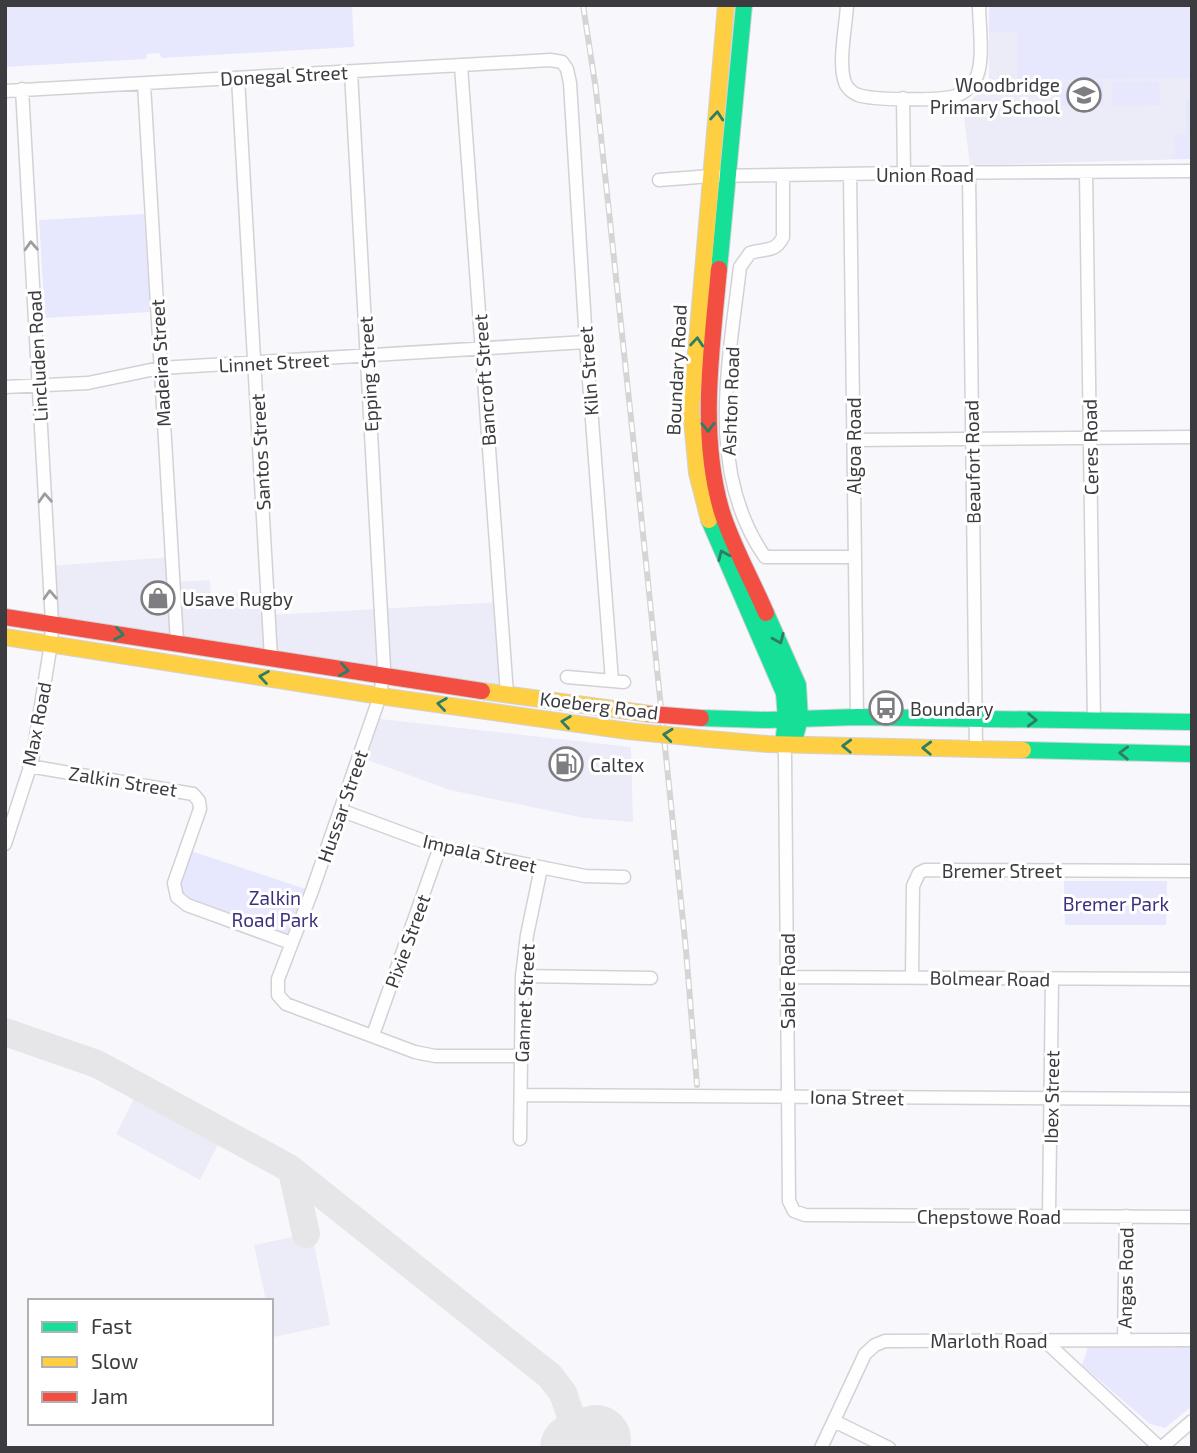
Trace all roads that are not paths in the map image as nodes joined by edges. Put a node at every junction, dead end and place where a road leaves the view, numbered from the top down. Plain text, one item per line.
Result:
1 (726, 5) edge
2 (744, 5) edge
3 (848, 5) edge
4 (979, 5) edge
5 (562, 62) joint
6 (461, 66) junction
7 (351, 72) junction
8 (238, 78) junction
9 (144, 84) junction
10 (22, 89) junction
11 (5, 90) edge
12 (903, 98) junction
13 (1192, 171) edge
14 (1086, 172) junction
15 (904, 173) junction
16 (969, 174) junction
17 (850, 175) junction
18 (720, 176) junction
19 (783, 176) junction
20 (659, 180) dead end
21 (586, 342) junction
22 (482, 349) junction
23 (368, 357) junction
24 (255, 363) junction
25 (160, 368) junction
26 (39, 386) junction
27 (5, 387) edge
28 (1192, 437) edge
29 (972, 439) junction
30 (1089, 439) junction
31 (853, 440) junction
32 (853, 557) junction
33 (5, 617) edge
34 (52, 623) junction
35 (5, 637) edge
36 (51, 643) junction
37 (177, 643) junction
38 (271, 658) junction
39 (383, 677) junction
40 (567, 677) dead end
41 (507, 694) junction
42 (380, 696) junction
43 (857, 717) junction
44 (976, 718) junction
45 (793, 719) junction
46 (1094, 722) junction
47 (1192, 722) edge
48 (787, 748) junction
49 (976, 749) junction
50 (1192, 754) edge
51 (29, 766) junction
52 (340, 810) junction
53 (6, 838) edge
54 (440, 847) junction
55 (541, 868) junction
56 (1192, 871) edge
57 (624, 877) dead end
58 (291, 943) junction
59 (522, 976) junction
60 (788, 977) junction
61 (912, 977) junction
62 (651, 978) dead end
63 (1192, 979) edge
64 (1052, 980) junction
65 (373, 1035) junction
66 (520, 1056) junction
67 (521, 1095) junction
68 (788, 1096) junction
69 (1051, 1098) junction
70 (1192, 1099) edge
71 (520, 1139) dead end
72 (790, 1206) joint
73 (1049, 1215) junction
74 (1126, 1216) junction
75 (1192, 1217) edge
76 (1043, 1339) junction
77 (1124, 1340) junction
78 (1192, 1340) edge
79 (834, 1421) junction
80 (1192, 1421) edge
81 (821, 1448) edge
82 (889, 1448) edge
83 (1160, 1448) edge

18 -> 1 main road, Boundary Road
2 - 18 main road, Boundary Road
3 - 12 street
4 - 12 street
5 - 6 street, Donegal Street
5 - 21 street, Kiln Street
6 - 7 street, Donegal Street
6 - 22 street, Bancroft Street
7 - 8 street, Donegal Street
7 - 23 street, Epping Street
8 - 9 street, Donegal Street
8 - 24 street, Santos Street
9 - 10 street, Donegal Street
9 - 25 street, Madeira Street
10 - 11 street, Donegal Street
26 -> 10 street, Lincluden Road
12 - 15 street
13 - 14 street, Union Road
14 - 16 street, Union Road
14 - 30 street, Ceres Road
15 - 16 street, Union Road
15 - 17 street, Union Road
16 - 29 street, Beaufort Road
17 - 19 street, Union Road
17 - 31 street, Algoa Road
18 - 19 street, Union Road
18 - 20 street, Union Road
18 - 45 main road, Boundary Road
19 - 32 street, Ashton Road
21 - 22 street, Linnet Street
21 - 40 street, Kiln Street
22 - 23 street, Linnet Street
22 - 41 street, Bancroft Street
23 - 24 street, Linnet Street
23 - 39 street, Epping Street
24 - 25 street, Linnet Street
24 - 38 street, Santos Street
25 - 26 street, Linnet Street
25 - 37 street, Madeira Street
26 - 27 street, Linnet Street
34 -> 26 street, Lincluden Road
28 - 30 street
29 - 30 street
29 - 31 street
29 - 44 street, Beaufort Road
30 - 46 street, Ceres Road
31 - 32 street, Algoa Road
32 - 43 street, Algoa Road
33 - 34 main road, Koeberg Road
34 - 36 street, Lincluden Road
34 -> 37 main road, Koeberg Road
35 - 36 main road, Koeberg Road
42 -> 36 main road, Koeberg Road
36 - 51 street, Max Road
37 - 38 main road, Koeberg Road
38 -> 39 main road, Koeberg Road
39 - 41 main road, Koeberg Road
39 - 42 street, Epping Street
41 - 45 main road, Koeberg Road, bridge
48 -> 42 main road, Koeberg Road, bridge
42 - 52 street, Hussar Street
43 - 44 main road, Koeberg Road
43 - 45 main road, Koeberg Road
44 -> 46 main road, Koeberg Road
44 - 49 street, Beaufort Road
45 - 48 main road
46 - 47 main road, Koeberg Road
49 -> 48 main road, Koeberg Road
48 - 60 street, Sable Road
50 -> 49 main road, Koeberg Road
51 - 53 street, Max Road
51 - 58 street, Zalkin Street
52 - 54 street, Impala Street
52 - 58 street, Hussar Street
54 - 55 street, Impala Street
54 - 65 street, Pixie Street
55 - 57 street, Impala Street
55 - 59 street, Gannet Street
56 - 61 street, Bremer Street
58 - 65 street, Hussar Street
59 - 62 street
59 - 66 street, Gannet Street
60 - 61 street, Bolmear Road
60 - 68 street, Sable Road
61 - 64 street, Bolmear Road
63 - 64 street, Bolmear Road
64 - 69 street, Ibex Street
65 - 66 street
66 - 67 street, Gannet Street
67 - 68 street, Iona Street
67 - 71 street, Gannet Street
68 - 69 street, Iona Street
68 - 72 street, Sable Road
69 - 70 street, Iona Street
69 - 73 street, Ibex Street
72 - 73 street, Chepstowe Road
73 - 74 street, Chepstowe Road
74 - 75 street, Chepstowe Road
74 - 77 street, Angas Road
76 - 77 street, Marloth Road
76 - 79 street, Marloth Road
76 - 83 street
77 - 78 street, Marloth Road
79 - 81 street
79 - 82 street
80 - 83 street

